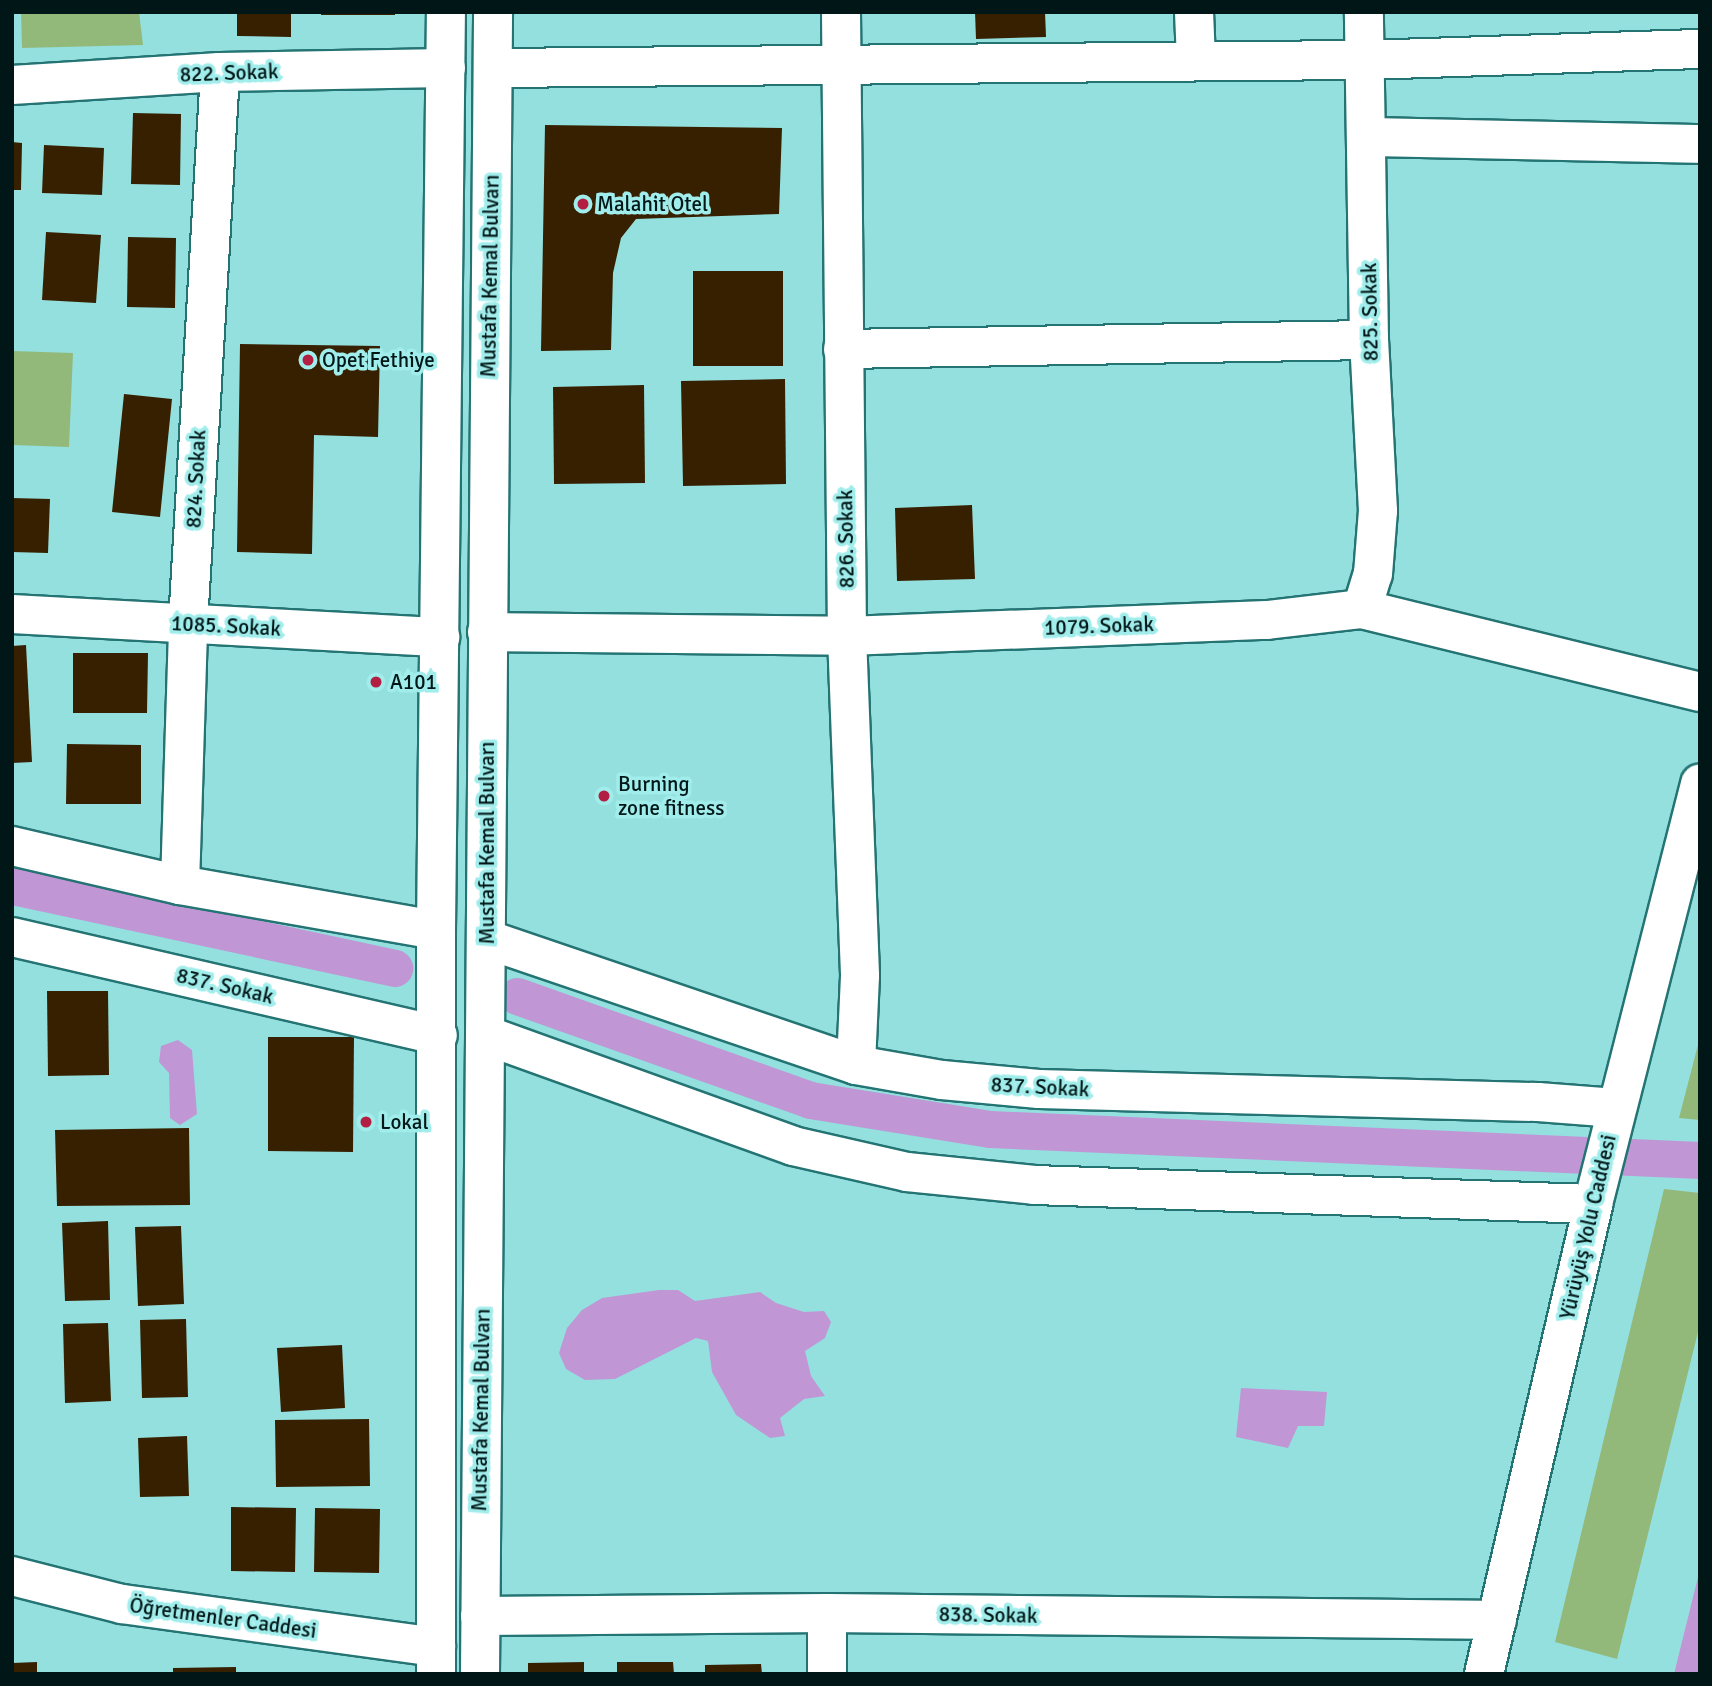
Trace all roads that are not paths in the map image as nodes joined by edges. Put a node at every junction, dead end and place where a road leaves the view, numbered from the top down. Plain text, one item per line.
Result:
1 (446, 12) edge
2 (493, 12) edge
3 (841, 12) edge
4 (1194, 12) edge
5 (1364, 12) edge
6 (1700, 50) edge
7 (1196, 59) junction
8 (1366, 60) junction
9 (842, 66) junction
10 (446, 68) junction
11 (493, 68) junction
12 (220, 72) junction
13 (12, 85) edge
14 (1367, 137) junction
15 (1700, 144) edge
16 (1369, 340) junction
17 (843, 349) junction
18 (1362, 609) junction
19 (12, 614) edge
20 (188, 624) junction
21 (487, 632) junction
22 (847, 636) junction
23 (440, 637) junction
24 (1700, 692) edge
25 (1700, 783) edge
26 (12, 846) edge
27 (180, 885) junction
28 (436, 930) junction
29 (12, 937) edge
30 (486, 939) junction
31 (438, 1035) junction
32 (488, 1036) junction
33 (856, 1065) junction
34 (1616, 1108) junction
35 (1593, 1203) junction
36 (12, 1576) edge
37 (827, 1613) junction
38 (480, 1616) junction
39 (1497, 1620) junction
40 (436, 1661) edge
41 (480, 1674) edge
42 (827, 1674) edge
43 (1484, 1674) edge

1 - 10 street
2 - 11 street, Mustafa Kemal Bulvarı
3 - 9 street, 826. Sokak
4 - 7 street
5 - 8 street, 825. Sokak
6 - 8 street
7 - 8 street
7 - 9 street
8 - 14 street, 825. Sokak
9 - 11 street
9 - 17 street, 826. Sokak
10 - 12 street, 822. Sokak
10 - 23 street
11 - 21 street, Mustafa Kemal Bulvarı
12 - 13 street, 822. Sokak
12 - 20 street, 824. Sokak
14 - 15 street
14 - 16 street, 825. Sokak
16 - 17 street
16 - 18 street, 825. Sokak
17 - 22 street, 826. Sokak
18 - 22 street, 1079. Sokak
18 - 24 street, 1079. Sokak
19 - 20 street, 1085. Sokak
20 - 23 street, 1085. Sokak
20 - 27 street, 824. Sokak
21 - 22 street, 1079. Sokak
21 - 30 street, Mustafa Kemal Bulvarı
22 - 33 street, 826. Sokak
23 - 28 street
25 - 34 street, Yürüyüş Yolu Caddesi
26 - 27 street
27 - 28 street
28 - 31 street
29 - 31 street, 837. Sokak
30 - 32 street, Mustafa Kemal Bulvarı
30 - 33 street, 837. Sokak
31 - 40 street
32 - 35 street
32 - 38 street, Mustafa Kemal Bulvarı
33 - 34 street, 837. Sokak
34 - 35 street, Yürüyüş Yolu Caddesi
35 - 39 street, Yürüyüş Yolu Caddesi
36 - 40 street, Öğretmenler Caddesi
37 - 38 street, 838. Sokak
37 - 39 street, 838. Sokak
37 - 42 street
38 - 41 street, Mustafa Kemal Bulvarı
39 - 43 street, Yürüyüş Yolu Caddesi

